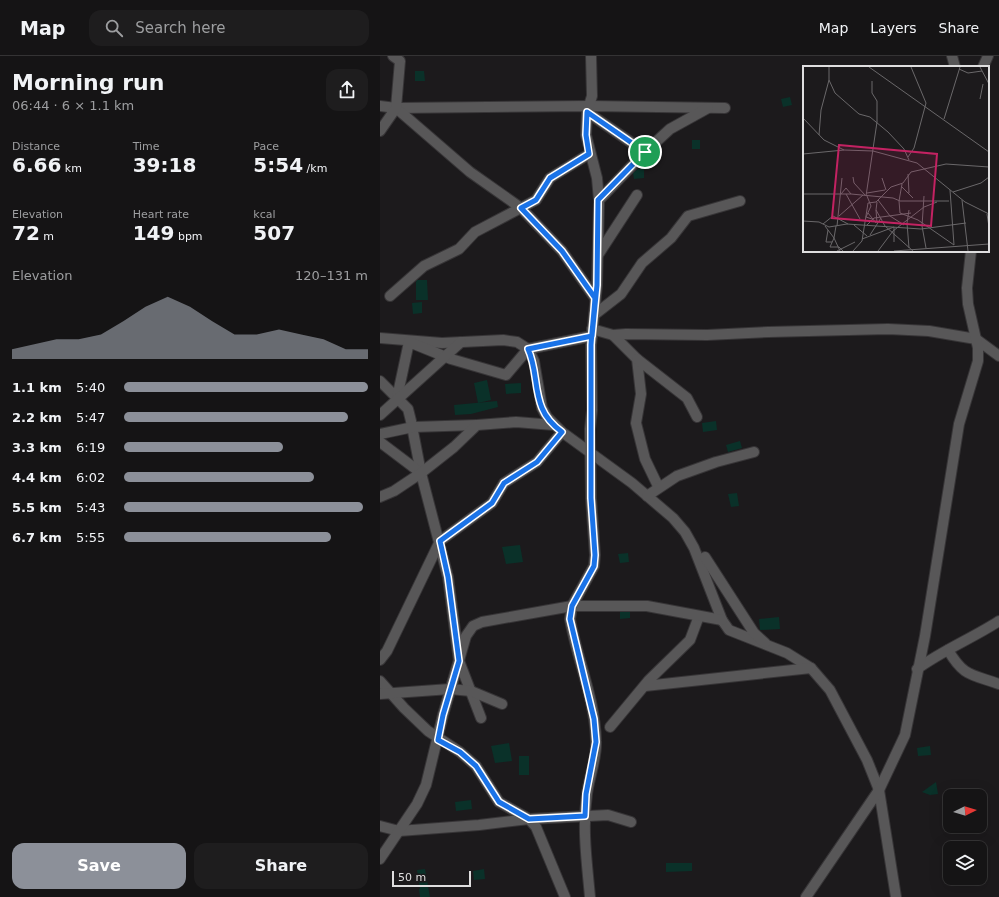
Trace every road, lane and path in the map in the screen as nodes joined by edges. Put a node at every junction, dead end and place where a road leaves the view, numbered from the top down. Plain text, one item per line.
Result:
1 (393, 56) edge
2 (591, 56) edge
3 (952, 56) edge
4 (988, 56) edge
5 (955, 66) edge
6 (983, 66) edge
7 (380, 106) edge
8 (708, 107) junction
9 (396, 108) junction
10 (724, 108) dead end
11 (588, 109) junction
12 (380, 131) edge
13 (645, 152) junction
14 (589, 154) junction
15 (637, 195) dead end
16 (598, 200) junction
17 (740, 201) dead end
18 (521, 208) junction
19 (971, 252) edge
20 (598, 255) junction
21 (390, 296) dead end
22 (595, 298) junction
23 (594, 315) junction
24 (592, 333) junction
25 (613, 336) junction
26 (380, 338) edge
27 (976, 339) junction
28 (409, 342) junction
29 (461, 342) junction
30 (528, 349) junction
31 (446, 356) junction
32 (999, 356) edge
33 (637, 359) junction
34 (380, 381) edge
35 (397, 398) junction
36 (380, 415) edge
37 (697, 417) dead end
38 (477, 425) junction
39 (554, 425) junction
40 (413, 427) junction
41 (562, 432) junction
42 (380, 434) edge
43 (380, 442) edge
44 (590, 452) junction
45 (754, 452) dead end
46 (421, 473) junction
47 (657, 484) dead end
48 (647, 496) junction
49 (380, 497) edge
50 (440, 541) junction
51 (705, 557) dead end
52 (572, 606) junction
53 (699, 616) junction
54 (722, 620) junction
55 (999, 621) edge
56 (768, 646) junction
57 (948, 650) junction
58 (380, 660) edge
59 (459, 661) junction
60 (811, 668) junction
61 (918, 669) junction
62 (380, 681) edge
63 (999, 684) edge
64 (644, 686) junction
65 (450, 690) junction
66 (471, 691) junction
67 (384, 693) edge
68 (502, 704) dead end
69 (481, 718) dead end
70 (610, 727) dead end
71 (438, 740) junction
72 (879, 790) junction
73 (585, 816) junction
74 (529, 819) junction
75 (631, 822) dead end
76 (380, 826) edge
77 (399, 831) junction
78 (380, 859) edge
79 (565, 897) edge
80 (590, 897) edge
81 (806, 897) edge
82 (896, 897) edge

1 - 9 street
2 - 11 street
3 - 5 street
4 - 6 street
7 - 9 street
8 - 10 street
8 - 11 street
8 - 13 street
9 - 11 street
9 - 12 street
9 - 18 street
11 - 13 street
11 - 14 street
13 - 16 street
14 - 16 street
14 - 18 street
15 - 20 street
16 - 20 street
17 - 23 street
18 - 21 street
18 - 22 street
19 - 27 street
20 - 22 street
22 - 23 street
23 - 24 street
24 - 25 street
24 - 30 street
24 - 44 street
25 - 27 street
25 - 33 street
26 - 28 street
27 - 32 street
27 - 61 street
28 - 29 street
28 - 31 street
28 - 35 street
29 - 30 street
29 - 31 street
30 - 31 street
30 - 39 street
31 - 35 street
33 - 37 street
33 - 47 street
34 - 35 street
35 - 36 street
35 - 40 street
38 - 39 street
38 - 40 street
38 - 46 street
39 - 41 street
40 - 42 street
40 - 46 street
41 - 44 street
41 - 50 street
43 - 46 street
44 - 48 street
44 - 52 street
45 - 48 street
46 - 49 street
46 - 50 street
48 - 54 street
50 - 58 street
50 - 59 street
51 - 56 street
52 - 53 street
52 - 59 street
52 - 73 street
53 - 54 street
53 - 64 street
54 - 56 street
55 - 57 street
56 - 60 street
57 - 61 street
57 - 63 street
59 - 65 street
59 - 66 street
60 - 64 street
60 - 72 street
61 - 72 street
62 - 67 street
64 - 70 street
65 - 66 street
65 - 67 street
65 - 71 street
66 - 68 street
66 - 69 street
67 - 71 street
71 - 74 street
71 - 77 street
72 - 81 street
72 - 82 street
73 - 74 street
73 - 75 street
73 - 80 street
74 - 77 street
74 - 79 street
76 - 77 street
77 - 78 street

